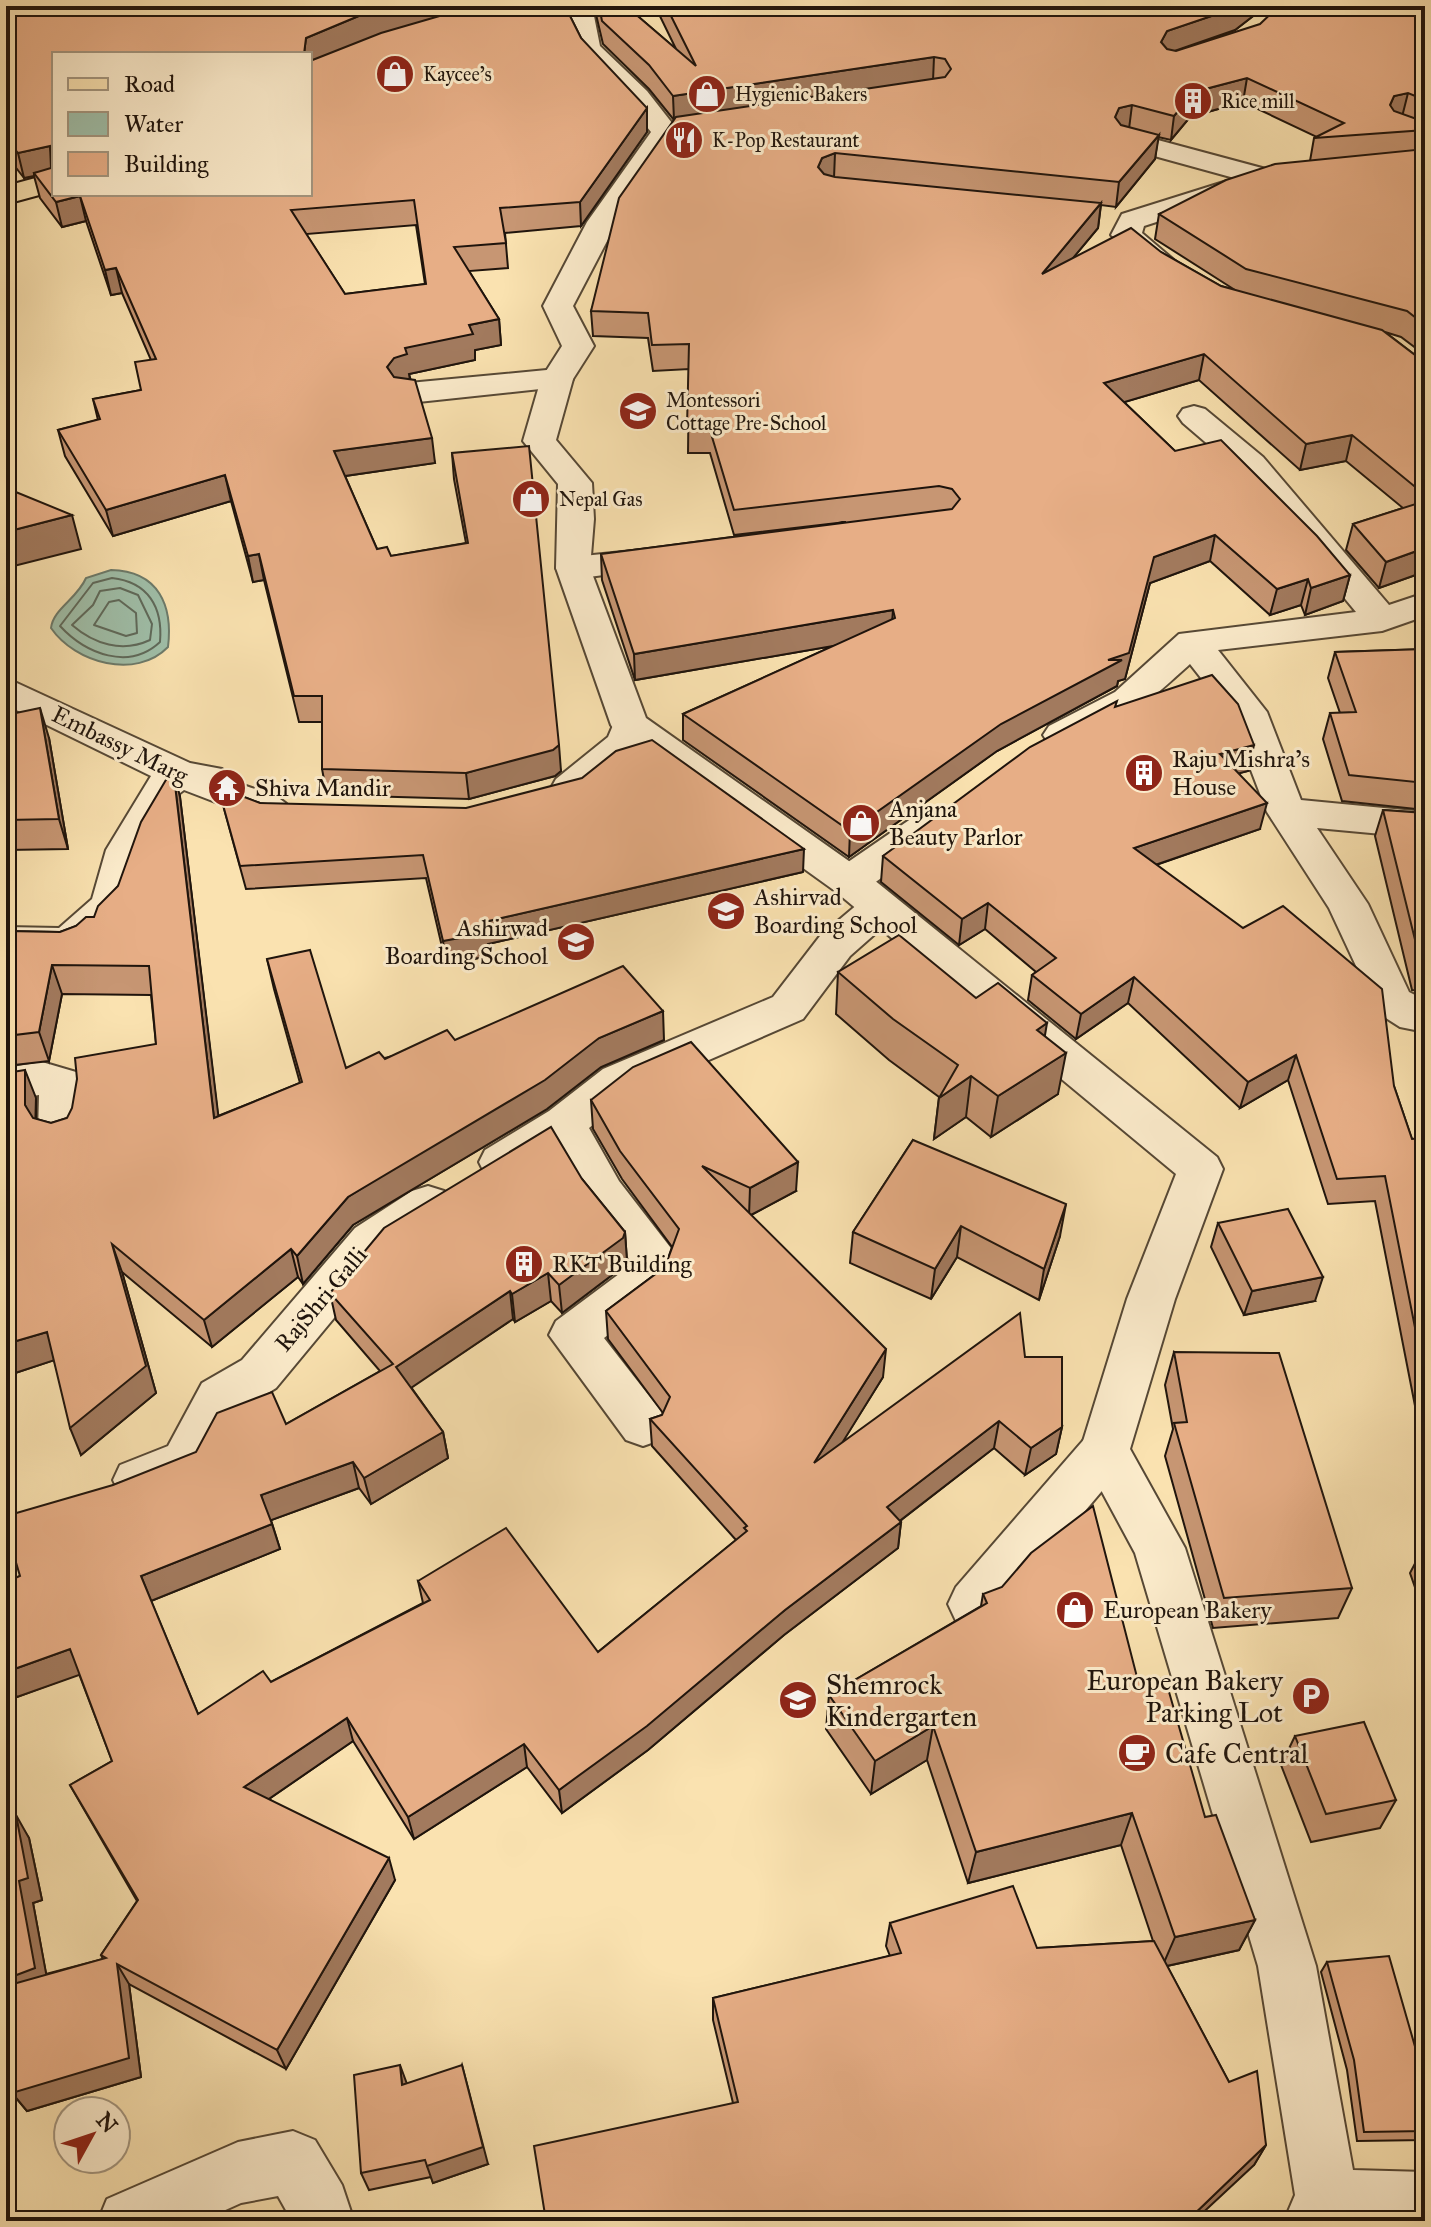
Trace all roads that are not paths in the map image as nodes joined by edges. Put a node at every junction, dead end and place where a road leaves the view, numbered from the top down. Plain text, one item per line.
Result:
1 (579, 6) edge
2 (1128, 140) edge
3 (1298, 175) edge
4 (1267, 178) junction
5 (52, 183) edge
6 (6, 195) edge
7 (1102, 217) edge
8 (1132, 220) junction
9 (1193, 282) edge
10 (557, 379) junction
11 (409, 393) edge
12 (1194, 416) dead end
13 (692, 555) edge
14 (573, 568) junction
15 (1425, 604) edge
16 (1382, 620) junction
17 (1192, 642) junction
18 (6, 690) edge
19 (630, 725) junction
20 (1025, 755) edge
21 (196, 777) junction
22 (540, 796) edge
23 (964, 799) edge
24 (310, 812) edge
25 (1286, 812) junction
26 (1425, 825) edge
27 (864, 894) junction
28 (6, 942) edge
29 (1425, 1016) edge
30 (6, 1084) edge
31 (565, 1123) junction
32 (60, 1132) edge
33 (643, 1425) dead end
34 (1105, 1451) junction
35 (93, 1495) edge
36 (974, 1604) dead end
37 (1425, 2203) edge
38 (1321, 2211) edge
39 (129, 2221) edge
40 (323, 2221) edge

1 - 10 street
2 - 4 street
3 - 4 street
4 - 8 street
5 - 6 main road
7 - 8 street
8 - 9 street
10 - 11 street
10 - 14 street
12 - 16 street
13 - 14 street
14 - 19 street
15 - 16 street
16 - 17 street
17 - 20 street
17 - 25 street
18 - 21 street, Embassy Marg
19 - 22 street
19 - 27 street
21 - 24 street, Embassy Marg
21 - 28 street
23 - 27 street, RajShri Galli
25 - 26 street
25 - 29 street
27 - 31 street, RajShri Galli
27 - 34 street
30 - 32 street
31 - 33 street
31 - 35 street, RajShri Galli
34 - 36 street
34 - 38 street
37 - 38 street
39 - 40 street

